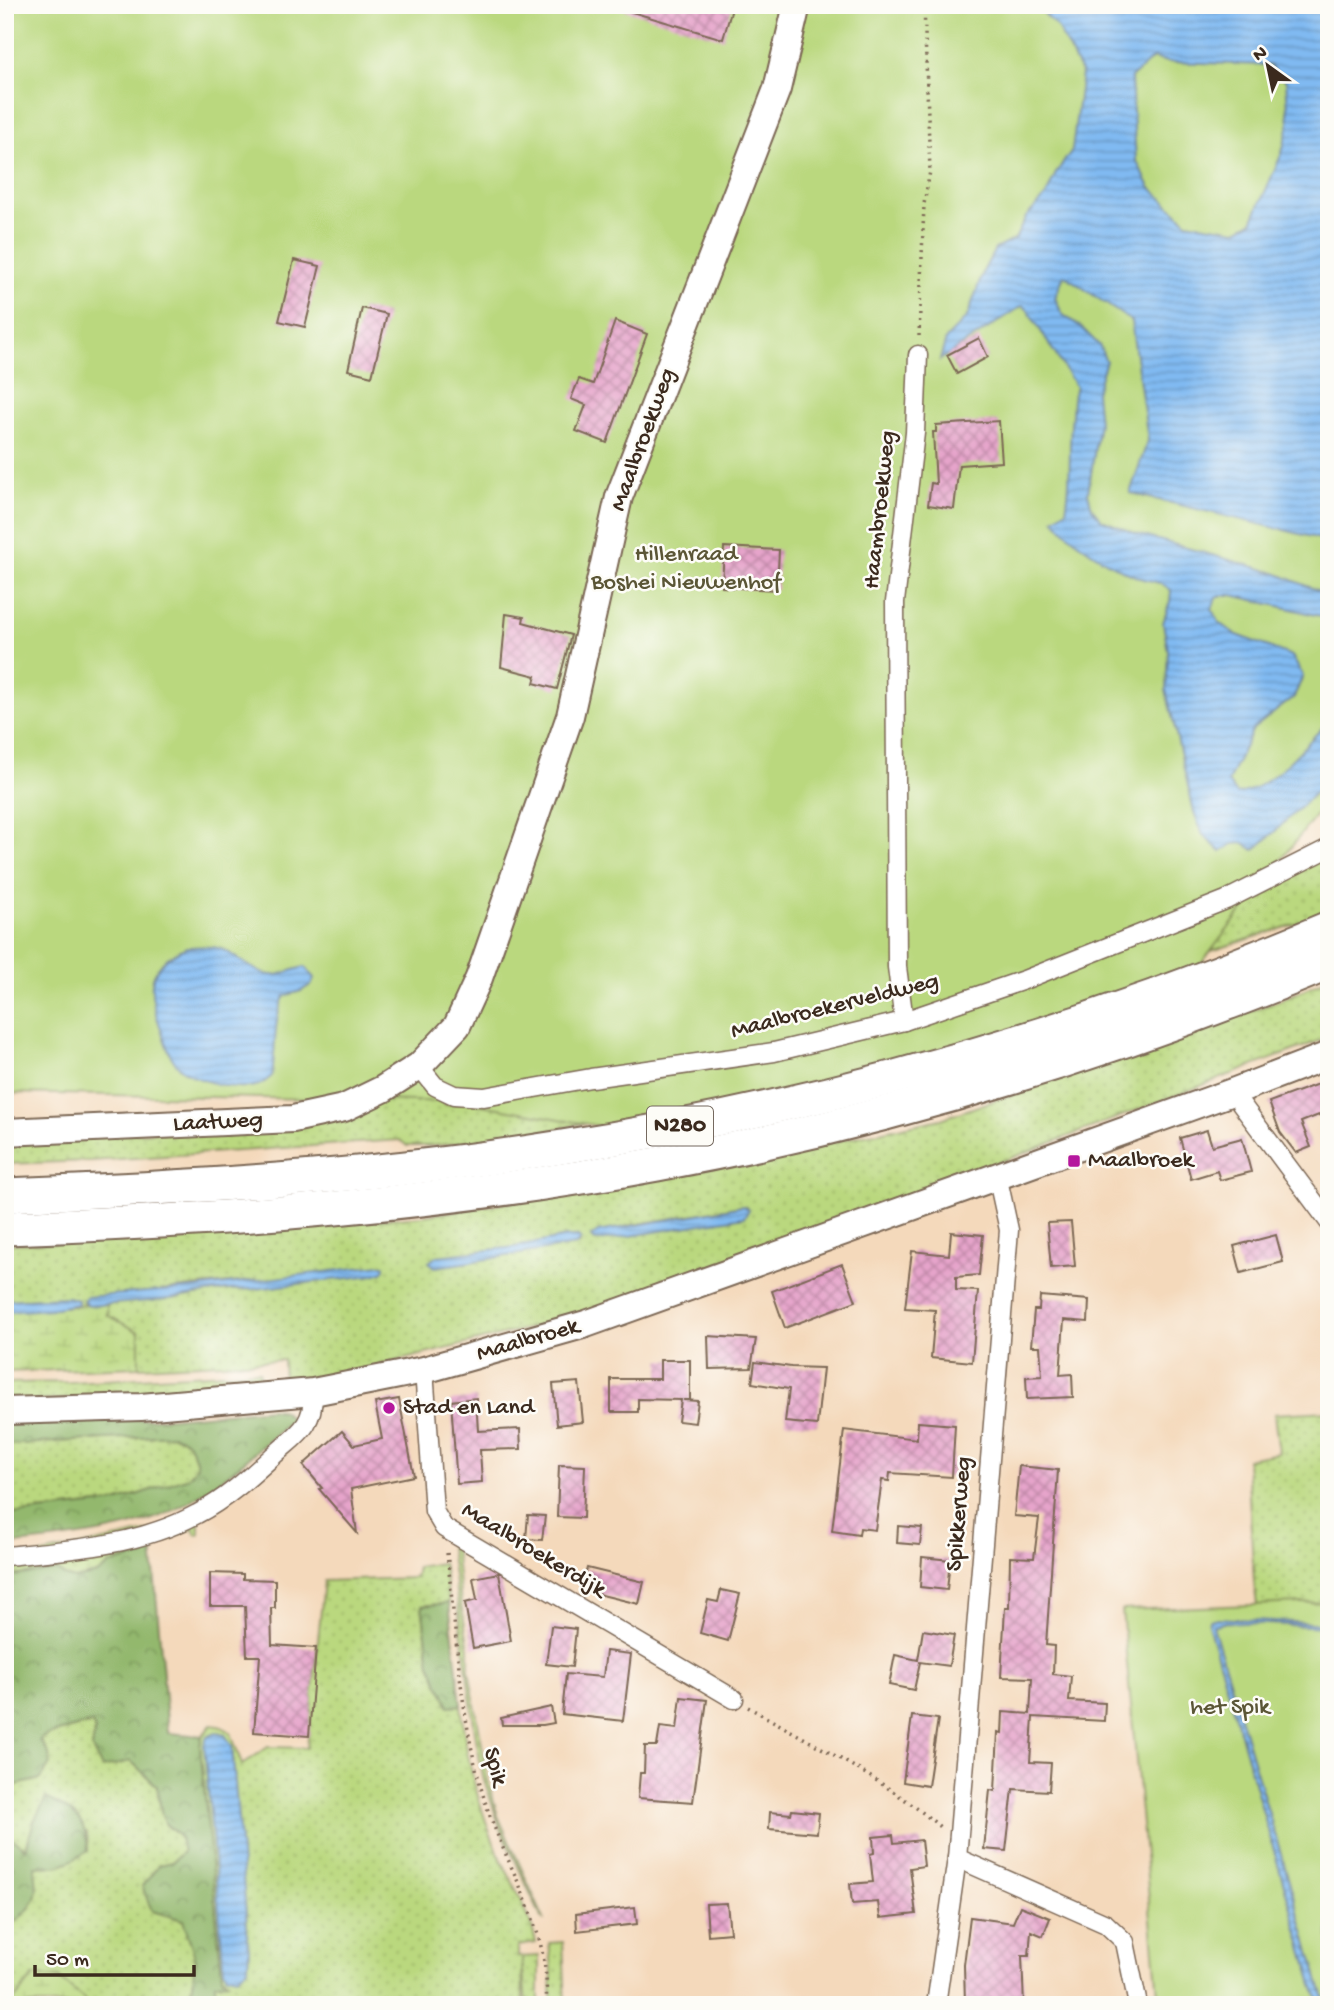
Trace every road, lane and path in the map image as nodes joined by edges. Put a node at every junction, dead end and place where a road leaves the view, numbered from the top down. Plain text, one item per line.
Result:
1 (797, 5) edge
2 (924, 5) edge
3 (918, 355) joint
4 (1329, 848) edge
5 (1329, 928) edge
6 (1329, 963) edge
7 (904, 1021) junction
8 (1329, 1055) edge
9 (419, 1066) junction
10 (1235, 1091) junction
11 (5, 1132) edge
12 (997, 1175) junction
13 (5, 1195) edge
14 (1329, 1222) edge
15 (5, 1228) edge
16 (424, 1370) junction
17 (313, 1392) junction
18 (5, 1411) edge
19 (444, 1528) junction
20 (5, 1556) edge
21 (734, 1699) joint
22 (957, 1837) junction
23 (957, 1858) junction
24 (546, 2005) edge
25 (936, 2005) edge
26 (1138, 2005) edge

1 - 9 street, Maalbroekweg
2 - 3 path
3 - 7 street, Haambroekweg
4 - 7 street, Maalbroekerveldweg
5 - 13 highway, N280
6 - 15 highway, N280
7 - 9 street, Maalbroekerveldweg
8 - 10 street, Maalbroek
9 - 11 street, Laatweg
10 - 12 street, Maalbroek
10 - 14 street
12 - 16 street, Maalbroek
12 - 22 street, Spikkerweg
16 - 17 street, Maalbroek
16 - 19 street, Maalbroekerdijk
17 - 18 street, Maalbroek
17 - 20 street
19 - 21 street, Maalbroekerdijk
19 - 24 path, Spik
21 - 22 path
22 - 23 street, Spikkerweg
23 - 25 street, Spikkerweg
23 - 26 street

